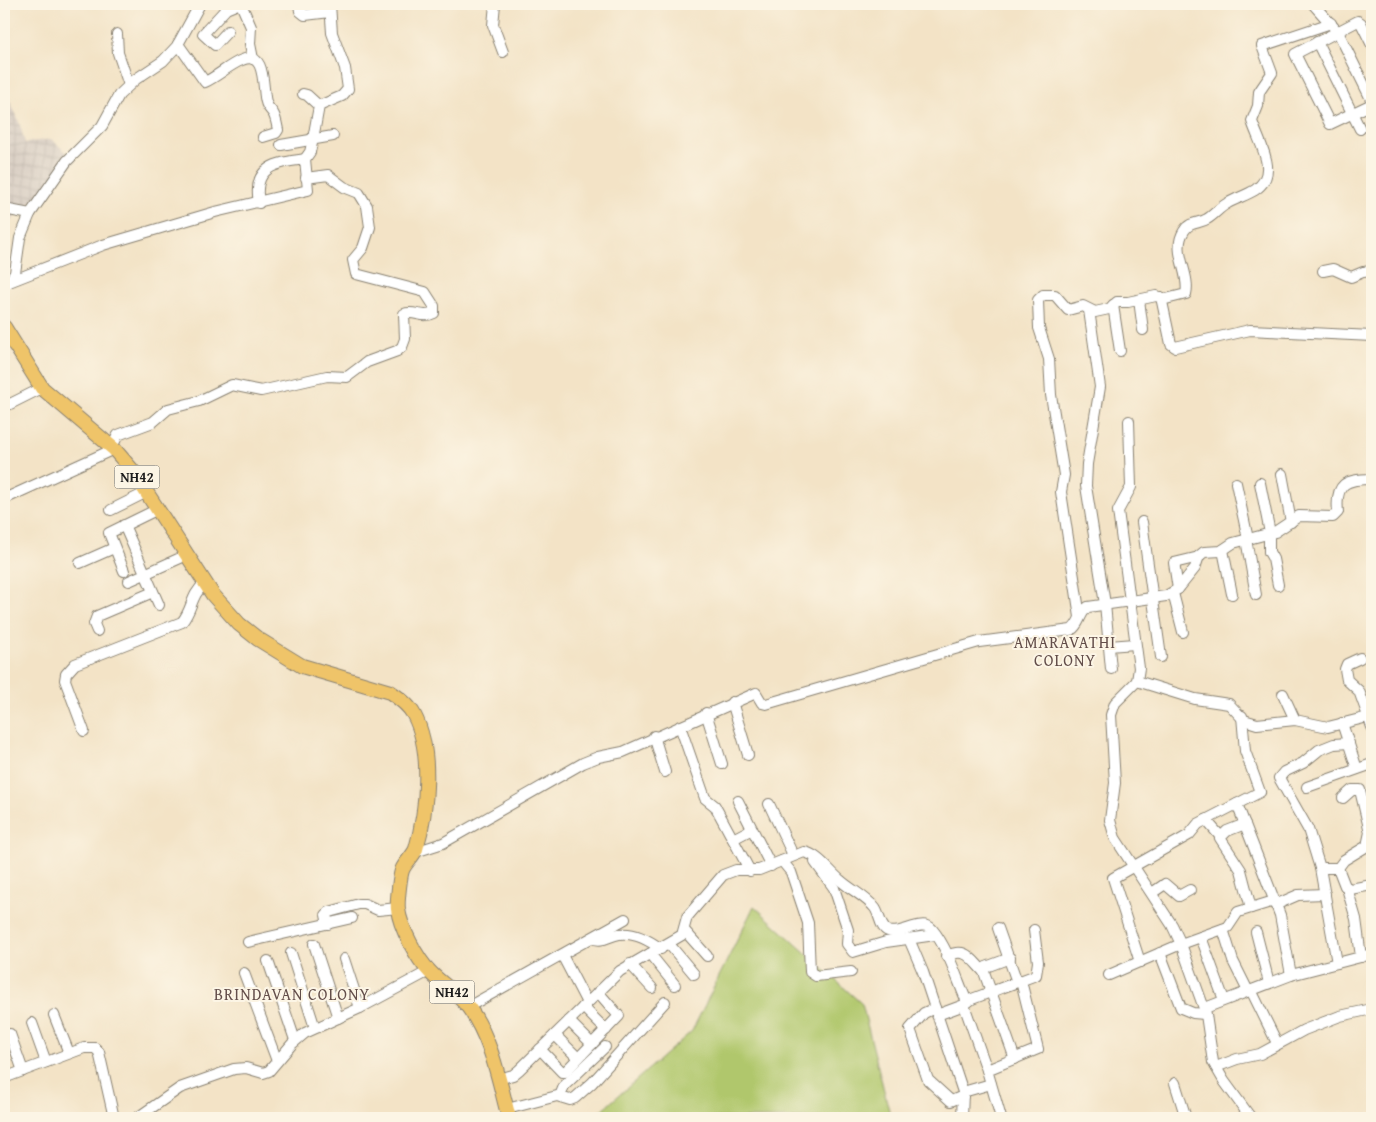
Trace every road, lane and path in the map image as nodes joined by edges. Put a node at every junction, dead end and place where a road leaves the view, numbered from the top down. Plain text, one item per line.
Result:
1 (200, 4) edge
2 (240, 4) edge
3 (299, 4) edge
4 (496, 4) edge
5 (1313, 4) edge
6 (330, 8) edge
7 (1331, 24) junction
8 (228, 31) dead end
9 (1338, 32) junction
10 (117, 34) dead end
11 (1317, 42) junction
12 (178, 44) junction
13 (1372, 45) edge
14 (503, 52) dead end
15 (253, 59) junction
16 (129, 85) junction
17 (303, 94) dead end
18 (1372, 100) edge
19 (1372, 104) edge
20 (319, 106) junction
21 (1353, 114) junction
22 (1360, 130) dead end
23 (333, 136) dead end
24 (263, 137) dead end
25 (313, 139) junction
26 (281, 145) dead end
27 (305, 159) junction
28 (306, 178) junction
29 (259, 203) junction
30 (4, 210) edge
31 (30, 214) junction
32 (1322, 271) dead end
33 (1372, 271) edge
34 (6, 284) edge
35 (1161, 297) junction
36 (1139, 300) junction
37 (1113, 305) junction
38 (1089, 310) junction
39 (1143, 330) dead end
40 (5, 334) edge
41 (1372, 336) edge
42 (1120, 351) dead end
43 (42, 388) junction
44 (4, 407) edge
45 (1129, 421) dead end
46 (113, 448) junction
47 (1282, 474) dead end
48 (1372, 480) edge
49 (1236, 483) dead end
50 (1260, 483) dead end
51 (147, 492) junction
52 (4, 499) edge
53 (158, 509) junction
54 (111, 510) dead end
55 (1142, 522) dead end
56 (1291, 522) junction
57 (124, 525) junction
58 (1270, 534) junction
59 (1247, 539) junction
60 (114, 548) junction
61 (1223, 550) junction
62 (187, 555) junction
63 (1199, 557) junction
64 (80, 563) dead end
65 (124, 571) dead end
66 (145, 574) junction
67 (129, 581) dead end
68 (205, 583) junction
69 (1278, 585) dead end
70 (1175, 591) junction
71 (153, 592) junction
72 (1232, 594) dead end
73 (1256, 595) dead end
74 (1154, 599) junction
75 (1129, 602) junction
76 (1104, 604) junction
77 (159, 605) dead end
78 (1080, 617) junction
79 (97, 631) dead end
80 (1183, 632) dead end
81 (1134, 644) junction
82 (1109, 646) junction
83 (1161, 657) dead end
84 (1360, 658) dead end
85 (1111, 669) dead end
86 (1136, 681) junction
87 (1283, 694) dead end
88 (732, 702) junction
89 (706, 713) junction
90 (1242, 716) junction
91 (1371, 716) edge
92 (1295, 720) junction
93 (1342, 723) junction
94 (680, 726) junction
95 (1372, 727) edge
96 (84, 732) dead end
97 (654, 736) junction
98 (1349, 743) junction
99 (748, 755) dead end
100 (722, 764) dead end
101 (1372, 764) edge
102 (1357, 769) junction
103 (665, 772) dead end
104 (1307, 787) dead end
105 (1344, 798) dead end
106 (738, 801) dead end
107 (769, 804) dead end
108 (1237, 804) junction
109 (1206, 820) junction
110 (1245, 824) junction
111 (752, 829) junction
112 (1220, 836) junction
113 (733, 839) junction
114 (1367, 846) junction
115 (415, 852) junction
116 (793, 855) junction
117 (811, 855) junction
118 (1372, 857) edge
119 (782, 861) junction
120 (771, 866) junction
121 (1134, 867) junction
122 (1320, 868) junction
123 (1338, 868) junction
124 (750, 871) junction
125 (1372, 885) edge
126 (1347, 888) junction
127 (1190, 890) dead end
128 (1152, 893) junction
129 (1325, 894) junction
130 (1274, 903) junction
131 (398, 908) junction
132 (1251, 908) junction
133 (352, 918) dead end
134 (625, 919) dead end
135 (328, 924) junction
136 (998, 928) dead end
137 (1222, 929) junction
138 (684, 930) junction
139 (1034, 930) dead end
140 (1256, 932) dead end
141 (935, 935) junction
142 (1201, 937) junction
143 (592, 938) junction
144 (908, 939) junction
145 (248, 942) dead end
146 (314, 944) dead end
147 (1181, 944) junction
148 (665, 946) junction
149 (291, 953) dead end
150 (1160, 953) junction
151 (562, 954) junction
152 (650, 954) junction
153 (1372, 954) edge
154 (707, 956) dead end
155 (946, 956) junction
156 (1361, 957) junction
157 (1010, 958) junction
158 (344, 959) dead end
159 (268, 961) dead end
160 (1140, 962) junction
161 (1337, 962) junction
162 (630, 964) junction
163 (429, 971) junction
164 (851, 972) dead end
165 (984, 972) junction
166 (244, 973) dead end
167 (694, 974) dead end
168 (1110, 975) dead end
169 (1291, 975) junction
170 (1019, 981) junction
171 (1269, 983) junction
172 (675, 984) dead end
173 (652, 988) dead end
174 (1250, 990) junction
175 (598, 992) junction
176 (992, 993) junction
177 (1224, 1000) junction
178 (665, 1002) dead end
179 (965, 1003) junction
180 (585, 1005) junction
181 (468, 1007) junction
182 (360, 1008) junction
183 (1372, 1009) edge
184 (936, 1012) junction
185 (1205, 1013) junction
186 (54, 1015) dead end
187 (338, 1018) junction
188 (569, 1021) junction
189 (32, 1022) dead end
190 (315, 1028) junction
191 (606, 1030) junction
192 (10, 1034) dead end
193 (555, 1034) junction
194 (295, 1040) junction
195 (1277, 1043) junction
196 (592, 1044) junction
197 (605, 1047) dead end
198 (540, 1049) junction
199 (68, 1053) junction
200 (578, 1058) junction
201 (1015, 1059) junction
202 (277, 1061) junction
203 (46, 1062) junction
204 (1216, 1068) junction
205 (987, 1070) junction
206 (23, 1071) junction
207 (4, 1078) edge
208 (498, 1079) junction
209 (1175, 1083) dead end
210 (991, 1084) junction
211 (963, 1094) junction
212 (560, 1096) junction
213 (508, 1114) edge
214 (114, 1118) edge
215 (137, 1118) edge
216 (962, 1118) edge
217 (1001, 1118) edge
218 (1186, 1118) edge
219 (1252, 1118) edge

1 - 12 street
2 - 8 street
2 - 15 street
3 - 6 street
4 - 14 street
5 - 7 street
6 - 20 street
7 - 9 street
7 - 35 street
9 - 11 street
9 - 13 street
9 - 18 street
10 - 16 street
11 - 21 street
11 - 21 street
12 - 15 street
12 - 16 street
15 - 24 street
16 - 31 street
17 - 20 street
19 - 21 street
20 - 25 street
21 - 22 street
23 - 25 street
25 - 26 street
25 - 27 street
27 - 28 street
27 - 29 street
28 - 29 street
28 - 46 street
29 - 34 street
30 - 31 street
31 - 34 street
32 - 33 street
35 - 36 street
35 - 41 street
36 - 37 street
36 - 39 street
37 - 38 street
37 - 42 street
38 - 76 street
38 - 78 street
40 - 43 highway, NH42
43 - 44 street
43 - 46 highway, NH42
45 - 75 street
46 - 51 highway, NH42
46 - 52 street
47 - 56 street
48 - 56 street
49 - 59 street
50 - 58 street
51 - 53 highway, NH42
51 - 54 street
53 - 57 street
53 - 62 highway, NH42
55 - 74 street
56 - 58 street
57 - 60 street
57 - 66 street
58 - 59 street
58 - 69 street
59 - 61 street
59 - 73 street
60 - 64 street
60 - 65 street
61 - 63 street
61 - 72 street
62 - 66 street
62 - 68 highway, NH42
63 - 70 street
63 - 70 street
66 - 67 street
66 - 71 street
68 - 96 street
68 - 115 highway, NH42
70 - 74 street
70 - 80 street
71 - 77 street
71 - 79 street
74 - 75 street
74 - 83 street
75 - 76 street
75 - 81 street
76 - 78 street
76 - 82 street
78 - 88 street
81 - 82 street
81 - 86 street
82 - 85 street
84 - 91 street
86 - 90 street
86 - 121 street
87 - 92 street
88 - 89 street
88 - 99 street
89 - 94 street
89 - 100 street
90 - 92 street
90 - 108 street
91 - 93 street
91 - 95 street
92 - 93 street
93 - 98 street
94 - 97 street
94 - 113 street
97 - 103 street
97 - 115 street
98 - 102 street
98 - 122 street
101 - 102 street
102 - 104 street
105 - 114 street
106 - 111 street
107 - 116 street
108 - 109 street
108 - 110 street
109 - 112 street
109 - 121 street
110 - 112 street
110 - 130 street
111 - 113 street
111 - 120 street
112 - 132 street
113 - 124 street
114 - 118 street
114 - 123 street
115 - 131 highway, NH42
116 - 117 street
116 - 119 street
117 - 141 street
117 - 144 street
119 - 120 street
119 - 164 street
120 - 124 street
121 - 128 street
121 - 160 street
122 - 123 street
122 - 129 street
123 - 126 street
124 - 138 street
125 - 126 street
126 - 156 street
127 - 128 street
128 - 147 street
129 - 130 street
129 - 161 street
130 - 132 street
130 - 169 street
131 - 135 street
131 - 163 highway, NH42
132 - 137 street
133 - 135 street
134 - 143 street
135 - 145 street
136 - 157 street
137 - 142 street
137 - 174 street
138 - 148 street
138 - 154 street
139 - 170 street
140 - 171 street
141 - 144 street
141 - 155 street
142 - 147 street
142 - 177 street
143 - 148 street
143 - 151 street
144 - 184 street
146 - 187 street
147 - 150 street
147 - 185 street
148 - 152 street
148 - 167 street
149 - 190 street
150 - 160 street
150 - 185 street
151 - 180 street
151 - 181 street
152 - 162 street
152 - 172 street
153 - 156 street
155 - 165 street
155 - 179 street
156 - 161 street
157 - 165 street
157 - 170 street
158 - 182 street
159 - 194 street
160 - 168 street
161 - 169 street
162 - 173 street
162 - 175 street
163 - 181 highway, NH42
163 - 182 street
165 - 176 street
166 - 202 street
169 - 171 street
170 - 176 street
170 - 201 street
171 - 174 street
174 - 177 street
174 - 195 street
175 - 180 street
175 - 191 street
176 - 179 street
176 - 201 street
177 - 185 street
178 - 212 street
179 - 184 street
179 - 205 street
180 - 188 street
180 - 191 street
181 - 208 highway, NH42
182 - 187 street
183 - 195 street
184 - 211 street
184 - 211 street
185 - 204 street
186 - 199 street
187 - 190 street
188 - 193 street
188 - 196 street
189 - 203 street
190 - 194 street
191 - 196 street
192 - 206 street
193 - 198 street
193 - 200 street
194 - 202 street
195 - 204 street
196 - 200 street
197 - 212 street
198 - 200 street
198 - 208 street
199 - 203 street
199 - 214 street
201 - 205 street
202 - 215 street
203 - 206 street
204 - 219 street
205 - 210 street
206 - 207 street
208 - 213 highway, NH42
209 - 218 street
210 - 211 street
210 - 217 street
211 - 216 street
212 - 213 street

